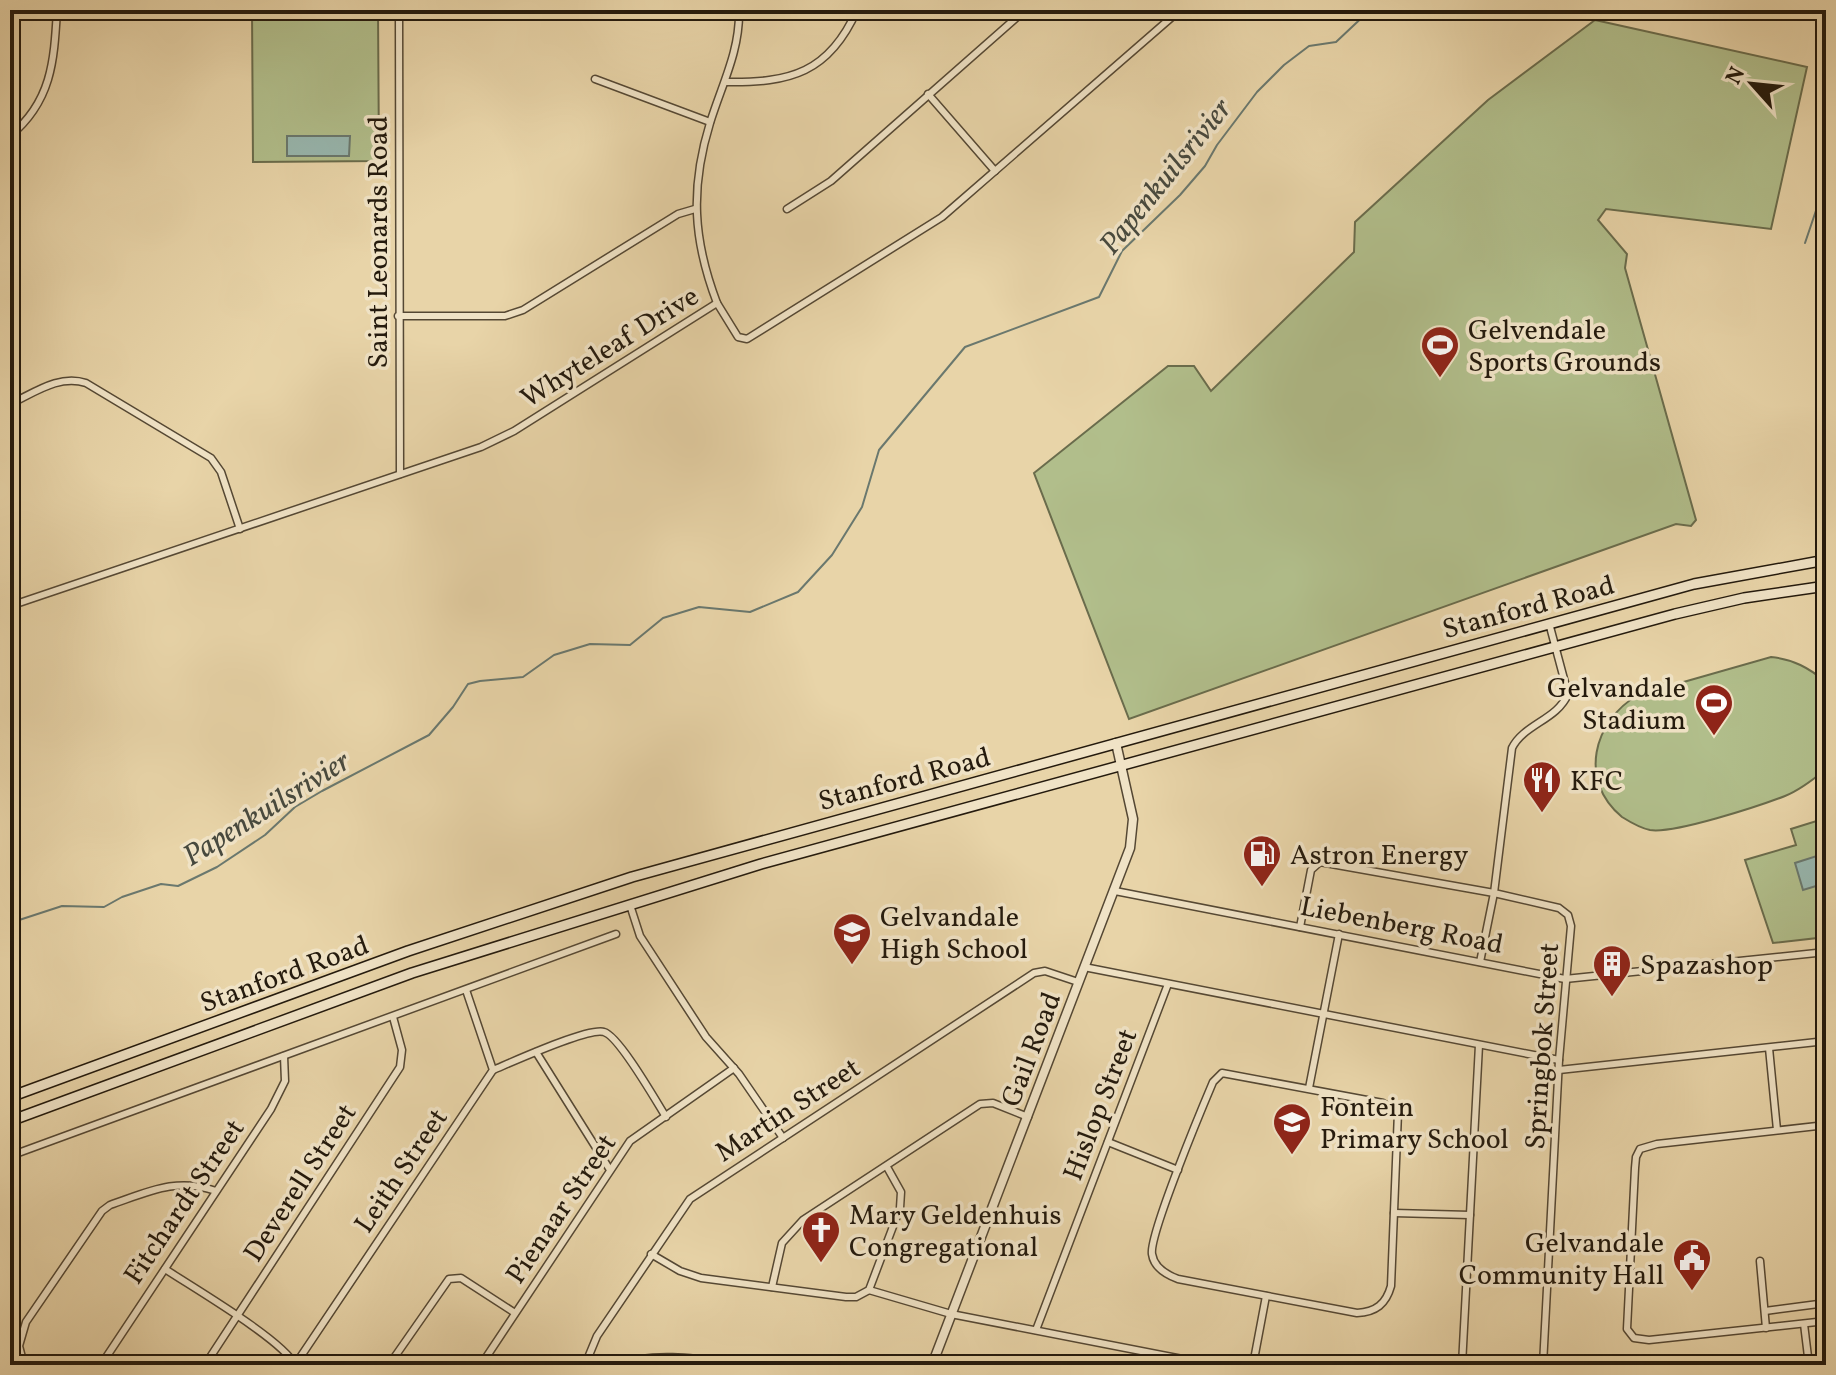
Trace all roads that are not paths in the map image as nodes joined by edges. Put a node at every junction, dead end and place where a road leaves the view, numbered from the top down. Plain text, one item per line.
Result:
1 (57, 10) edge
2 (399, 10) edge
3 (739, 10) edge
4 (857, 10) edge
5 (1025, 10) edge
6 (1180, 10) edge
7 (595, 79) dead end
8 (726, 82) junction
9 (928, 94) junction
10 (710, 122) junction
11 (10, 136) edge
12 (995, 171) junction
13 (695, 209) junction
14 (787, 209) dead end
15 (717, 303) junction
16 (398, 316) junction
17 (10, 404) edge
18 (400, 474) junction
19 (240, 529) junction
20 (1826, 560) edge
21 (1826, 586) edge
22 (10, 606) edge
23 (1549, 623) junction
24 (1555, 647) junction
25 (1116, 743) junction
26 (1122, 765) junction
27 (1115, 891) junction
28 (1494, 893) junction
29 (630, 905) junction
30 (1300, 927) junction
31 (616, 934) dead end
32 (1339, 934) junction
33 (1826, 952) edge
34 (1480, 962) junction
35 (1084, 967) junction
36 (1565, 979) junction
37 (1078, 982) junction
38 (1168, 984) junction
39 (466, 990) junction
40 (1324, 1013) junction
41 (393, 1017) junction
42 (1826, 1041) edge
43 (1479, 1045) junction
44 (1769, 1048) junction
45 (536, 1052) junction
46 (284, 1056) junction
47 (1559, 1060) junction
48 (734, 1068) junction
49 (493, 1070) junction
50 (1559, 1070) junction
51 (1309, 1088) junction
52 (10, 1097) edge
53 (666, 1117) junction
54 (1028, 1117) junction
55 (10, 1121) edge
56 (1826, 1125) edge
57 (1777, 1130) junction
58 (783, 1138) junction
59 (1108, 1142) junction
60 (10, 1156) edge
61 (887, 1167) junction
62 (610, 1170) junction
63 (1178, 1170) junction
64 (216, 1191) junction
65 (1394, 1213) junction
66 (1470, 1215) junction
67 (1550, 1246) junction
68 (1630, 1250) junction
69 (651, 1254) junction
70 (1760, 1261) dead end
71 (165, 1269) junction
72 (772, 1287) junction
73 (869, 1290) junction
74 (1266, 1296) junction
75 (1826, 1303) edge
76 (1765, 1311) junction
77 (515, 1313) junction
78 (951, 1314) junction
79 (237, 1317) junction
80 (1826, 1321) edge
81 (1804, 1324) junction
82 (1766, 1328) junction
83 (1036, 1330) junction
84 (24, 1365) edge
85 (101, 1365) edge
86 (205, 1365) edge
87 (295, 1365) edge
88 (389, 1365) edge
89 (481, 1365) edge
90 (585, 1365) edge
91 (613, 1365) edge
92 (745, 1365) edge
93 (932, 1365) edge
94 (1213, 1365) edge
95 (1253, 1365) edge
96 (1462, 1365) edge
97 (1543, 1365) edge
98 (1809, 1365) edge

1 - 11 street
2 - 16 street, Saint Leonards Road
3 - 8 street
4 - 8 street
5 - 9 street
6 - 12 street, Whyteleaf Drive
7 - 10 street
8 - 10 street
9 - 12 street
9 - 14 street
10 - 13 street
12 - 15 street, Whyteleaf Drive
13 - 15 street
13 - 16 street
15 - 18 street, Whyteleaf Drive
16 - 18 street, Saint Leonards Road
17 - 19 street
18 - 19 street, Whyteleaf Drive
19 - 22 street, Whyteleaf Drive
20 - 23 main road, Stanford Road
21 - 24 main road, Stanford Road
23 - 24 street
23 - 25 main road, Stanford Road
24 - 26 main road, Stanford Road
24 - 28 street
25 - 26 street, Gail Road
25 - 52 main road, Stanford Road
26 - 27 street, Gail Road
26 - 29 main road, Stanford Road
27 - 30 street, Liebenberg Road
27 - 35 street, Gail Road
28 - 30 street
28 - 34 street
28 - 36 street, Springbok Street
29 - 48 street
29 - 55 main road, Stanford Road
30 - 32 street, Liebenberg Road
31 - 39 street
32 - 34 street, Liebenberg Road
32 - 40 street
33 - 36 street, Liebenberg Road
34 - 36 street, Liebenberg Road
35 - 37 street, Gail Road
35 - 38 street
36 - 47 street, Springbok Street
37 - 54 street, Gail Road
37 - 58 street, Martin Street
38 - 40 street
38 - 59 street, Hislop Street
39 - 41 street
39 - 49 street
40 - 43 street
40 - 51 street
41 - 46 street
41 - 79 street, Deverell Street
42 - 44 street
43 - 47 street
43 - 66 street
44 - 50 street
44 - 57 street
45 - 49 street
45 - 53 street
45 - 62 street
46 - 60 street
46 - 64 street, Fitchardt Street
47 - 50 street, Springbok Street
48 - 53 street, Pienaar Street
48 - 58 street
49 - 87 street, Leith Street
50 - 67 street, Springbok Street
51 - 63 street
51 - 65 street
53 - 62 street, Pienaar Street
54 - 61 street
54 - 78 street, Gail Road
56 - 57 street
57 - 68 street
58 - 69 street, Martin Street
59 - 63 street
59 - 83 street, Hislop Street
61 - 72 street
61 - 73 street
62 - 77 street, Pienaar Street
63 - 74 street
64 - 71 street, Fitchardt Street
64 - 84 street
65 - 66 street
65 - 74 street
66 - 96 street
67 - 68 street
67 - 97 street, Springbok Street
68 - 82 street
69 - 72 street
69 - 90 street, Martin Street
70 - 76 street
71 - 79 street
71 - 85 street, Fitchardt Street
72 - 73 street
73 - 78 street
74 - 95 street
75 - 76 street
76 - 82 street
77 - 88 street
77 - 89 street, Pienaar Street
78 - 83 street
78 - 93 street, Gail Road
79 - 86 street, Deverell Street
79 - 87 street
80 - 81 street
81 - 82 street
81 - 98 street
83 - 94 street
91 - 92 street

